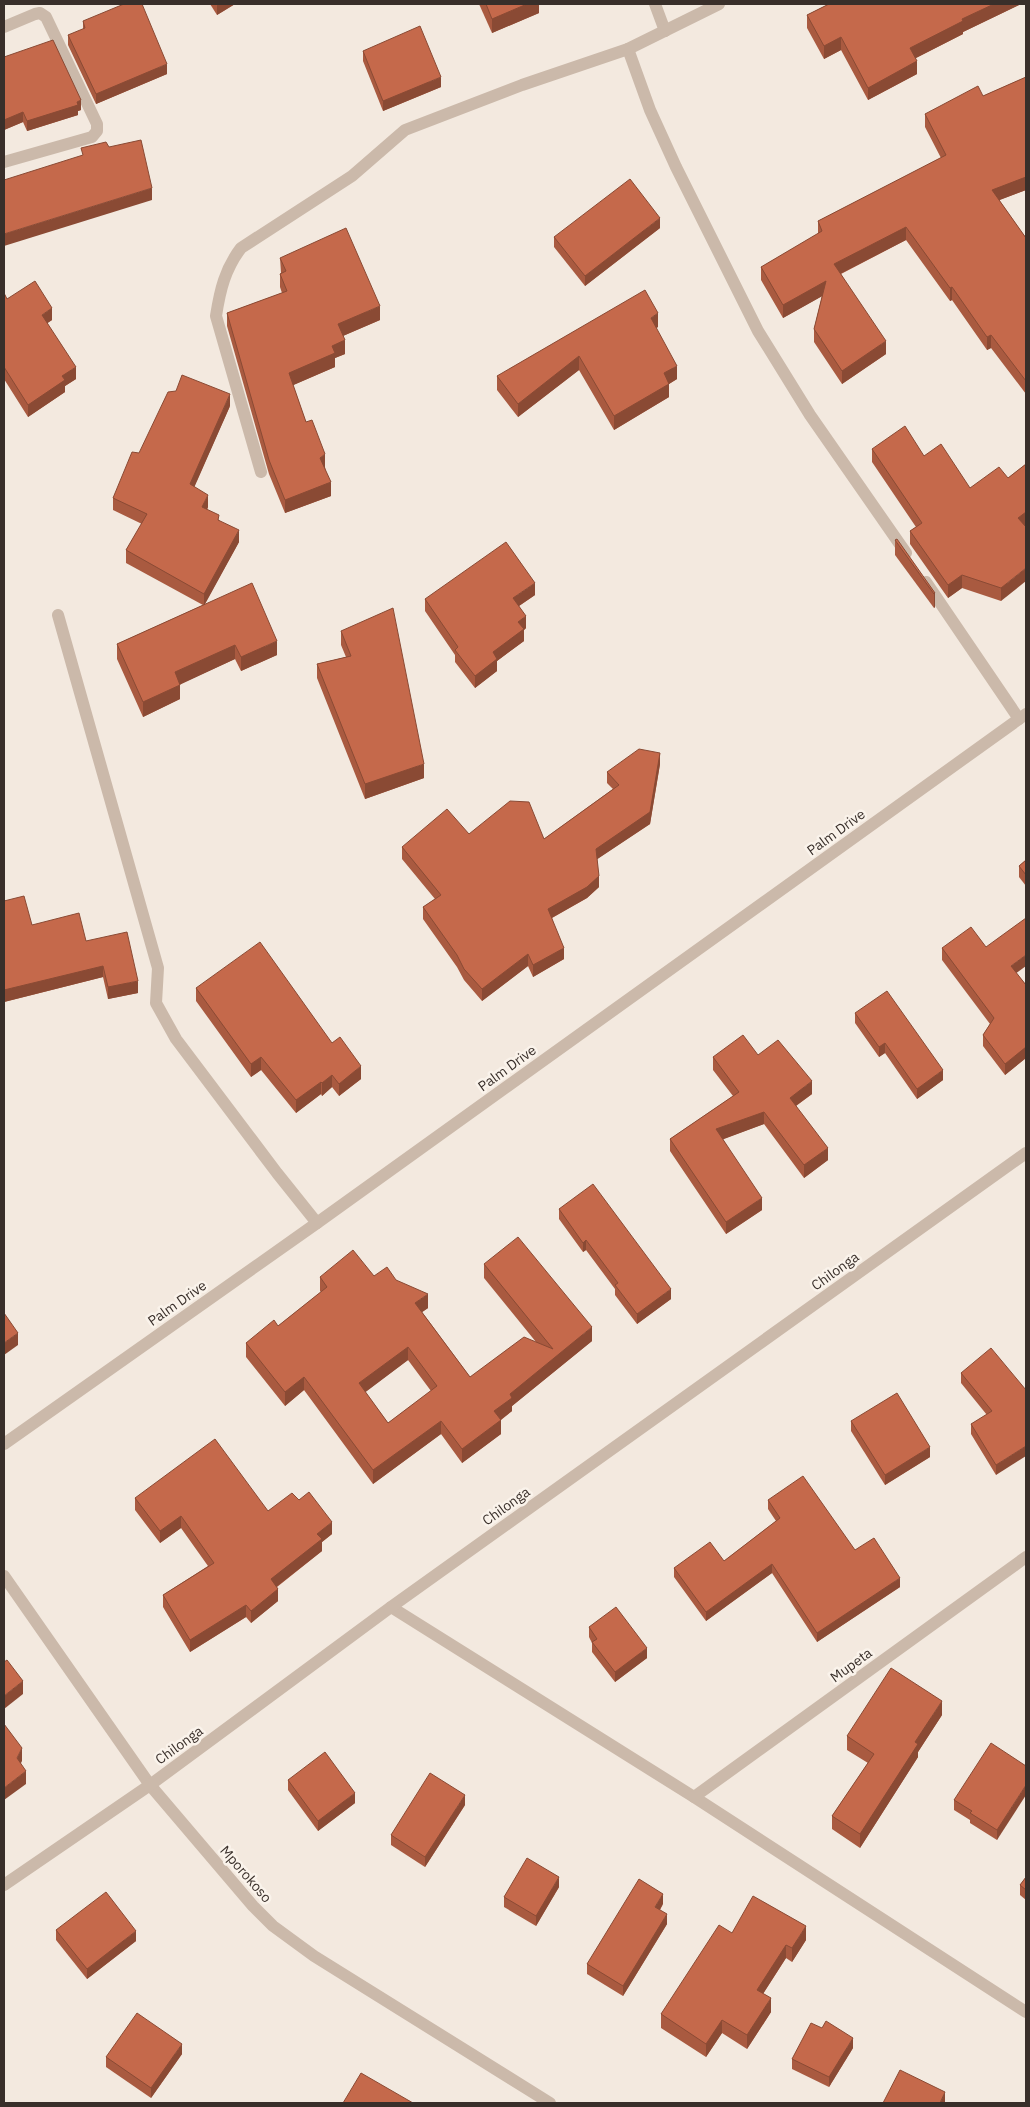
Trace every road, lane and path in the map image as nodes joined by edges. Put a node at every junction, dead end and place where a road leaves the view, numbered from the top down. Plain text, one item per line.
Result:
1 (654, 4) edge
2 (719, 4) edge
3 (4, 27) edge
4 (666, 31) junction
5 (628, 49) junction
6 (4, 162) edge
7 (260, 472) dead end
8 (58, 615) dead end
9 (1023, 717) edge
10 (1026, 1153) edge
11 (317, 1223) junction
12 (4, 1444) edge
13 (1026, 1557) edge
14 (4, 1576) edge
15 (391, 1607) junction
16 (150, 1785) junction
17 (694, 1797) junction
18 (4, 1885) edge
19 (1026, 2012) edge
20 (550, 2103) edge

1 - 4 street
2 - 4 street
3 - 6 street
4 - 5 street
5 - 7 street
5 - 9 street
8 - 11 street
9 - 11 street, Palm Drive
10 - 15 street, Chilonga
11 - 12 street, Palm Drive
13 - 17 street, Mupeta
14 - 16 street, Mporokoso
15 - 16 street, Chilonga
15 - 17 street
16 - 18 street, Chilonga
16 - 20 street, Mporokoso
17 - 19 street

